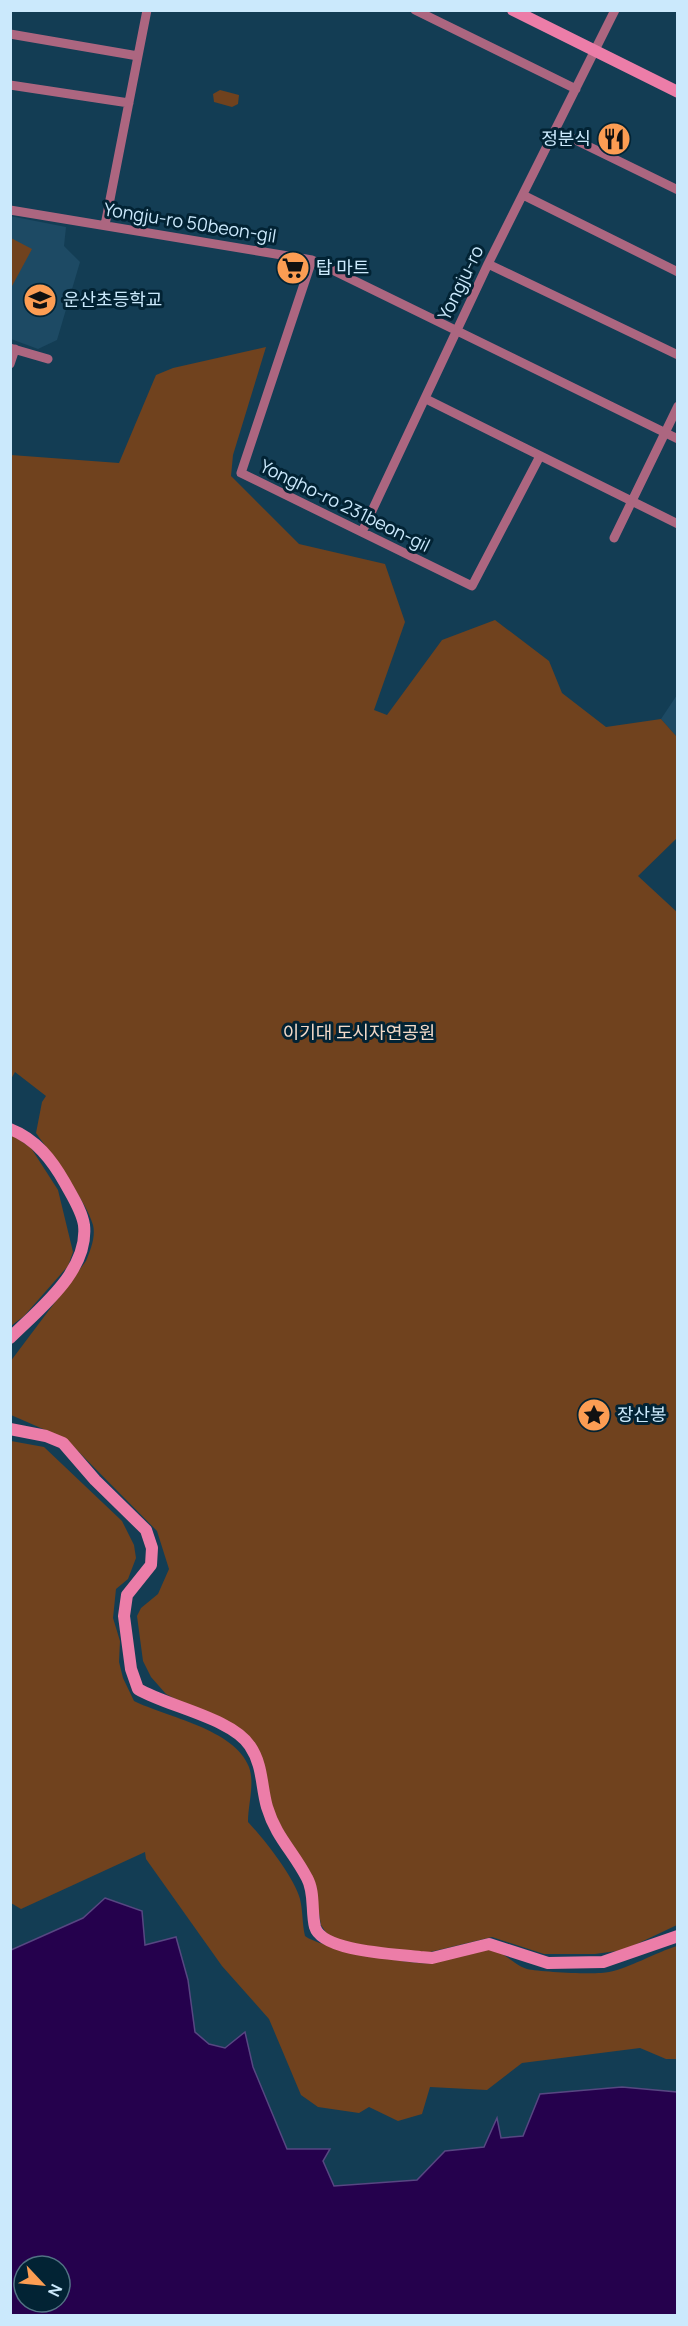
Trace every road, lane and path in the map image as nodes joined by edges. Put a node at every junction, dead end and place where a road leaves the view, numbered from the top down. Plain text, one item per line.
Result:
1 (147, 10) edge
2 (415, 10) edge
3 (513, 10) edge
4 (615, 10) edge
5 (10, 34) edge
6 (594, 51) junction
7 (138, 56) junction
8 (10, 85) edge
9 (576, 89) junction
10 (678, 92) edge
11 (129, 103) junction
12 (555, 130) junction
13 (678, 190) edge
14 (523, 195) junction
15 (10, 210) edge
16 (105, 225) junction
17 (312, 260) junction
18 (488, 264) junction
19 (678, 272) edge
20 (457, 330) junction
21 (13, 348) edge
22 (678, 355) edge
23 (48, 359) dead end
24 (10, 364) edge
25 (426, 399) junction
26 (678, 406) edge
27 (665, 433) junction
28 (678, 439) edge
29 (540, 456) junction
30 (632, 501) junction
31 (678, 524) edge
32 (362, 532) junction
33 (614, 538) dead end
34 (10, 1129) edge
35 (10, 1338) edge
36 (10, 1429) edge
37 (678, 1936) edge

1 - 7 street
2 - 9 street
3 - 6 street
4 - 6 street, Yongju-ro
5 - 7 street
6 - 9 street, Yongju-ro
6 - 10 street
7 - 11 street
8 - 11 street
9 - 12 street, Yongju-ro
11 - 16 street
12 - 13 street
12 - 14 street, Yongju-ro
14 - 18 street, Yongju-ro
14 - 19 street
15 - 16 street, Yongju-ro 50beon-gil
16 - 17 street, Yongju-ro 50beon-gil
17 - 20 street, Yongju-ro 50beon-gil
17 - 32 street, Yongho-ro 231beon-gil
18 - 20 street, Yongju-ro
18 - 22 street
20 - 25 street, Yongju-ro
20 - 27 street, Yongju-ro 50beon-gil
21 - 23 street
21 - 24 street
25 - 29 street
25 - 32 street, Yongju-ro
26 - 27 street
27 - 28 street, Yongju-ro 50beon-gil
27 - 30 street
29 - 30 street
29 - 32 street, Yongho-ro 231beon-gil
30 - 31 street
30 - 33 street
34 - 35 street
36 - 37 street

